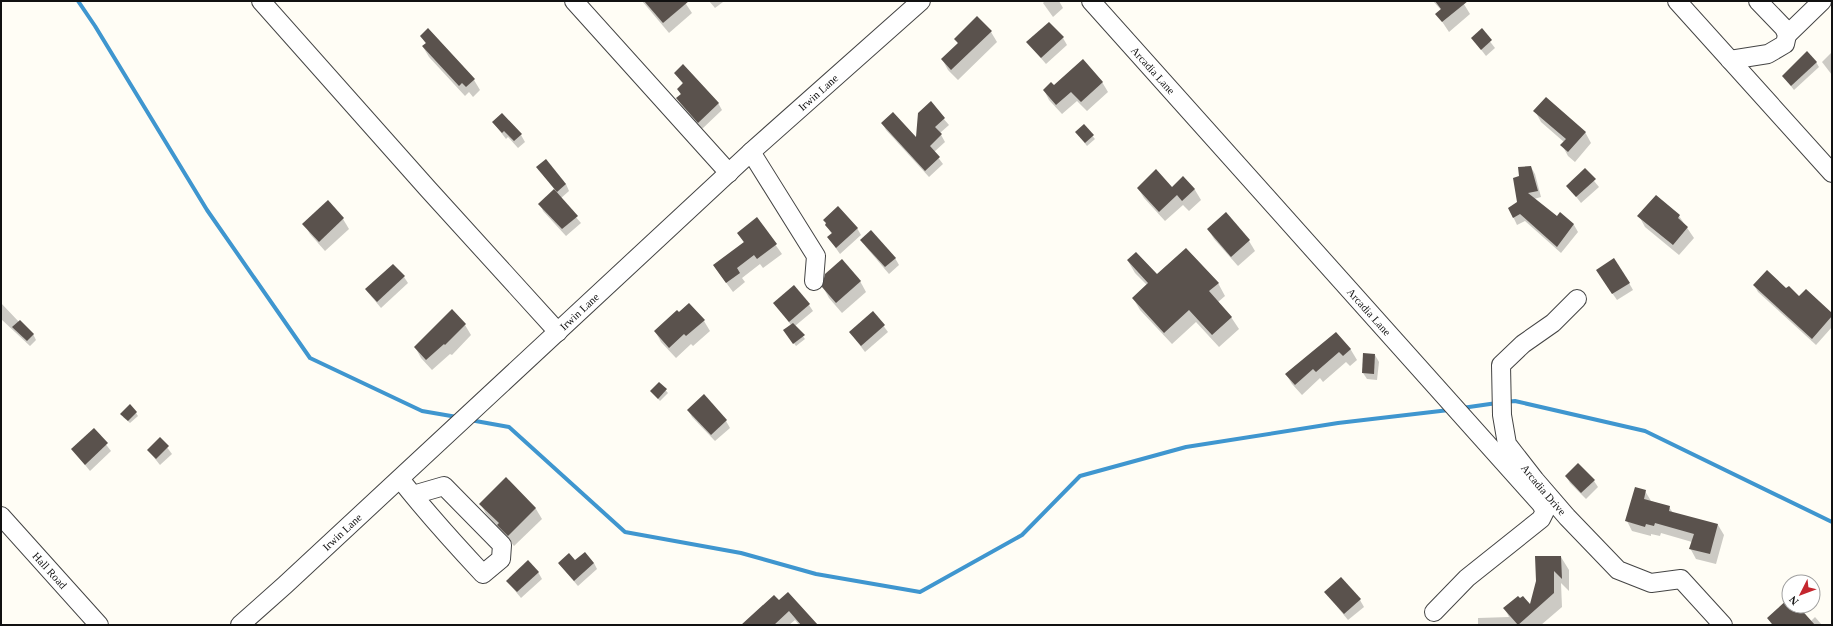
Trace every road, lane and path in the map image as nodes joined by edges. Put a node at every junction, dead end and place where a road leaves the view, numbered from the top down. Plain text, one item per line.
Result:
1 (261, 1) edge
2 (574, 1) edge
3 (921, 1) edge
4 (1091, 1) edge
5 (1677, 1) edge
6 (1758, 1) edge
7 (1822, 1) edge
8 (1787, 35) junction
9 (1730, 60) junction
10 (751, 152) junction
11 (729, 173) junction
12 (1832, 173) edge
13 (814, 281) dead end
14 (1577, 299) dead end
15 (558, 332) junction
16 (400, 479) junction
17 (413, 495) junction
18 (1, 516) edge
19 (1434, 612) dead end
20 (99, 625) edge
21 (240, 625) edge
22 (1723, 625) edge

1 - 15 street
2 - 11 street
3 - 10 street, Irwin Lane
4 - 19 street, Arcadia Lane
5 - 9 street
6 - 8 street
7 - 8 street
8 - 9 street
9 - 12 street
10 - 11 street, Irwin Lane
10 - 13 street
11 - 15 street, Irwin Lane
14 - 22 street, Arcadia Drive
15 - 16 street, Irwin Lane
16 - 17 street
16 - 21 street, Irwin Lane
17 - 17 street
18 - 20 street, Hall Road

